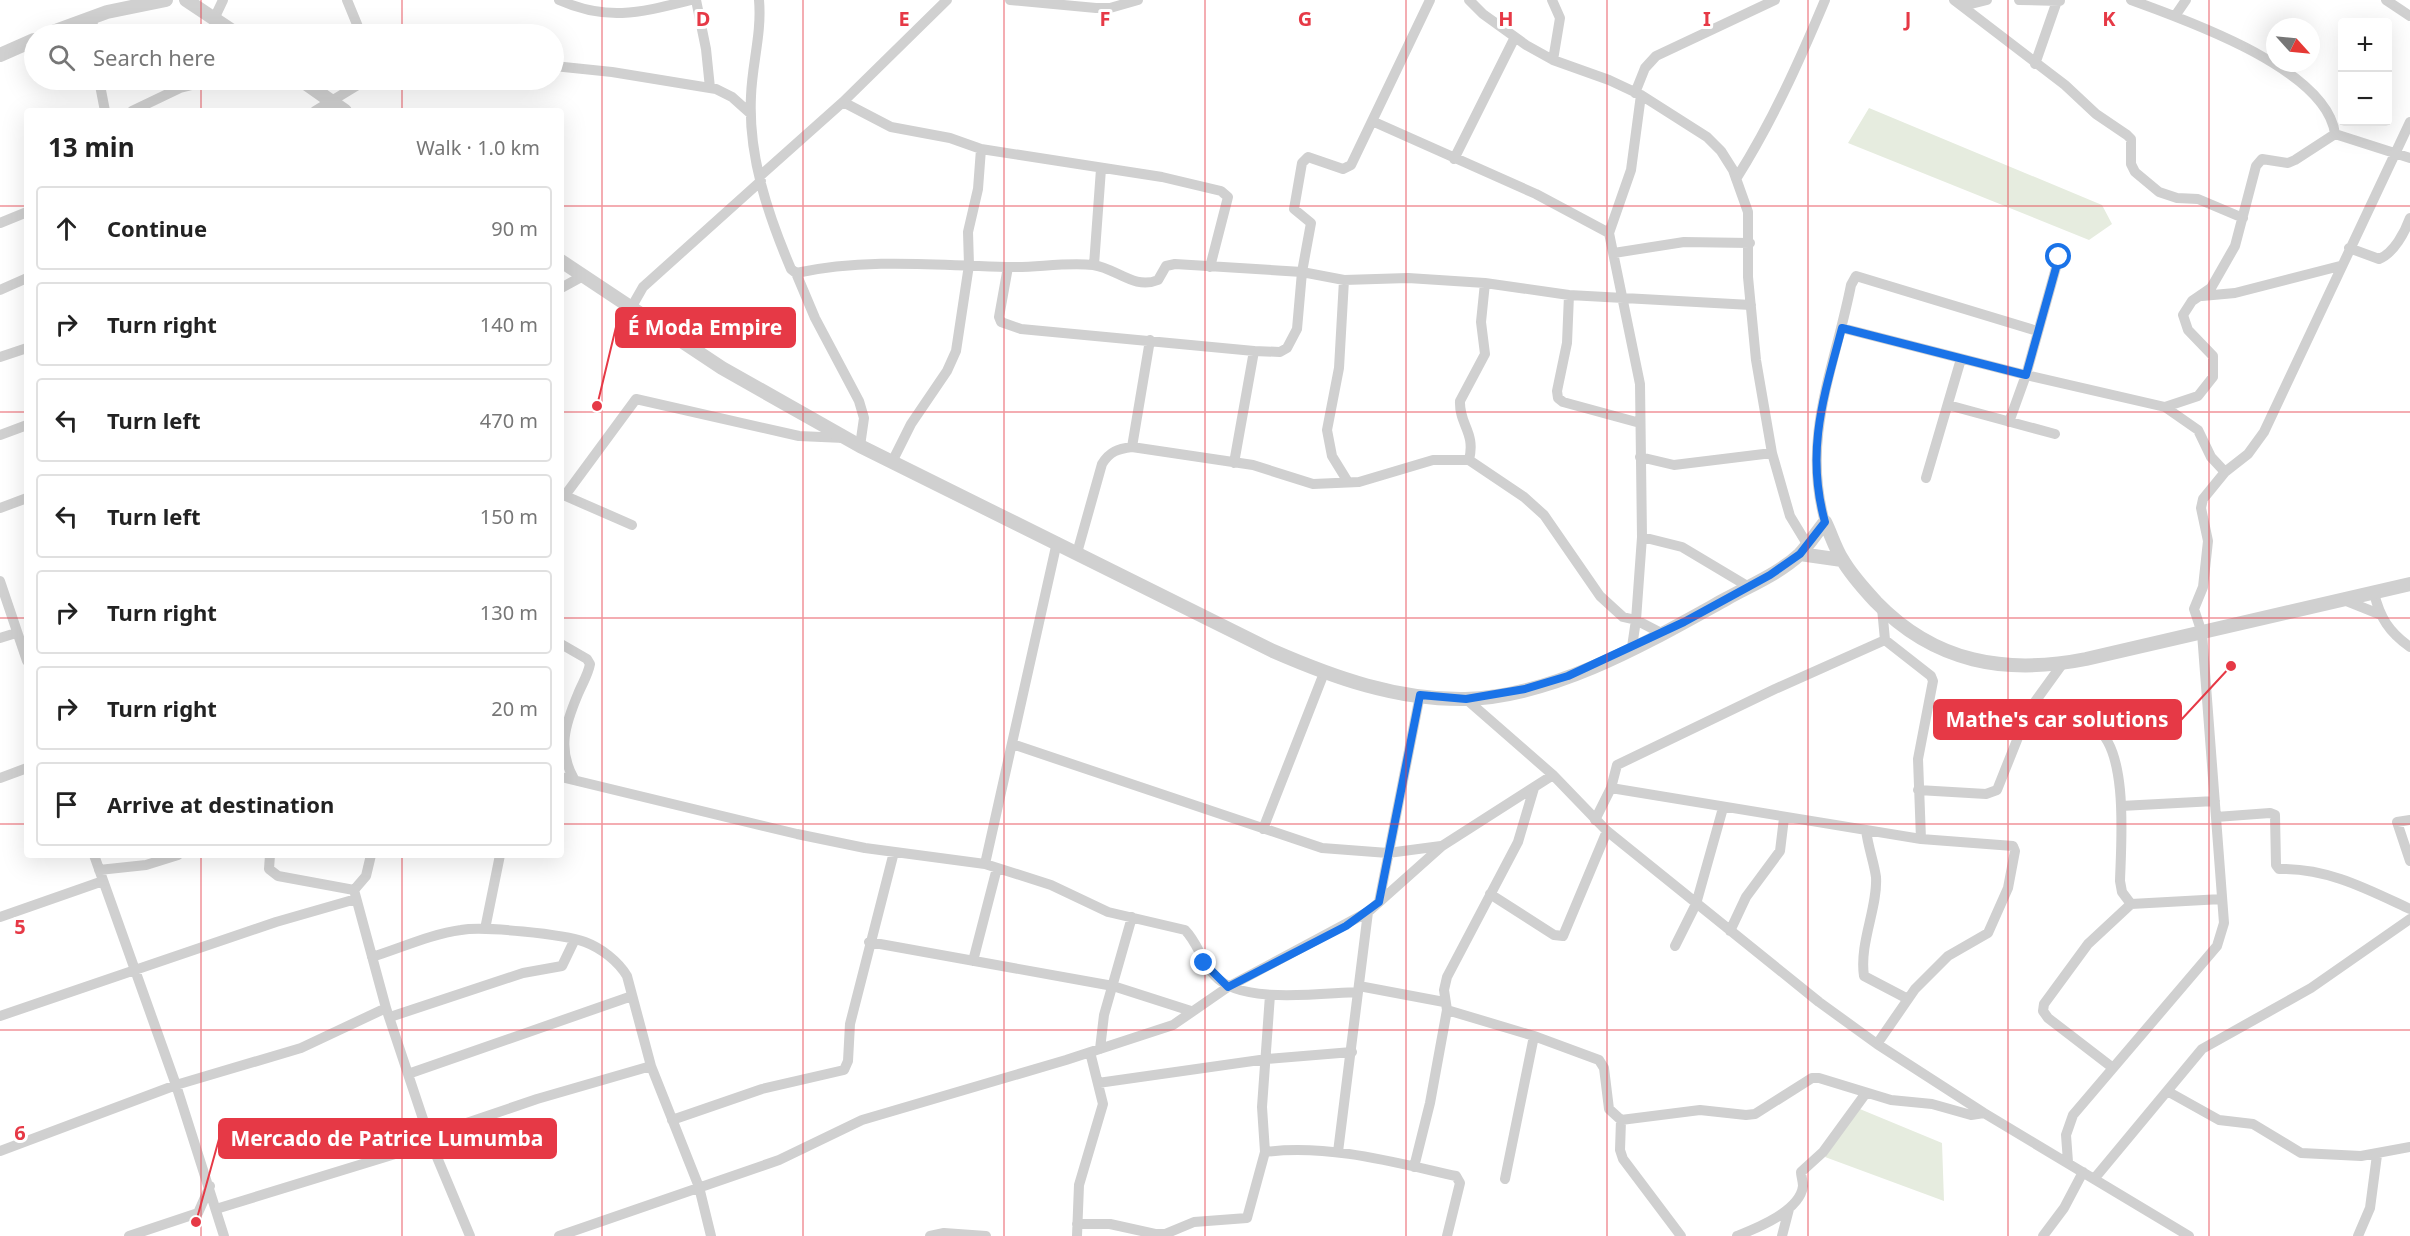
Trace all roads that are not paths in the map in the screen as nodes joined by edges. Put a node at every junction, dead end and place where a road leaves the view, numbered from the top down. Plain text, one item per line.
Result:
1 (165, 0) edge
2 (186, 0) edge
3 (223, 0) edge
4 (347, 0) edge
5 (559, 0) edge
6 (691, 0) edge
7 (696, 0) edge
8 (759, 0) edge
9 (946, 0) edge
10 (1010, 0) edge
11 (1137, 0) edge
12 (1430, 0) edge
13 (1469, 0) edge
14 (1552, 0) edge
15 (1775, 0) edge
16 (1825, 0) edge
17 (1954, 0) edge
18 (1964, 0) edge
19 (1987, 0) edge
20 (2019, 0) edge
21 (2131, 0) edge
22 (2186, 0) edge
23 (2386, 0) edge
24 (2060, 1) edge
25 (2175, 16) junction
26 (2410, 16) edge
27 (92, 17) junction
28 (214, 19) junction
29 (73, 24) edge
30 (93, 24) edge
31 (222, 24) edge
32 (357, 24) edge
33 (1515, 37) junction
34 (24, 44) edge
35 (0, 55) edge
36 (1553, 60) junction
37 (2035, 64) junction
38 (564, 67) edge
39 (710, 88) junction
40 (101, 90) edge
41 (176, 90) edge
42 (316, 90) edge
43 (351, 90) edge
44 (1638, 94) junction
45 (333, 102) junction
46 (843, 102) junction
47 (104, 108) edge
48 (138, 108) edge
49 (321, 108) edge
50 (341, 108) edge
51 (751, 114) junction
52 (1371, 121) junction
53 (2410, 122) edge
54 (2335, 134) junction
55 (981, 150) junction
56 (2393, 153) junction
57 (2410, 158) edge
58 (1454, 159) junction
59 (1101, 170) junction
60 (760, 178) junction
61 (1736, 179) junction
62 (24, 213) edge
63 (2243, 218) junction
64 (2410, 218) edge
65 (0, 223) edge
66 (1609, 233) junction
67 (1750, 243) junction
68 (2349, 248) junction
69 (1614, 253) junction
70 (2059, 257) dead end
71 (564, 263) edge
72 (1094, 265) junction
73 (969, 266) junction
74 (2340, 266) junction
75 (1008, 267) junction
76 (1210, 267) junction
77 (1302, 272) junction
78 (796, 273) junction
79 (583, 276) junction
80 (24, 279) edge
81 (1344, 280) junction
82 (1485, 283) junction
83 (564, 286) edge
84 (0, 290) edge
85 (1569, 296) junction
86 (2199, 297) junction
87 (1623, 298) junction
88 (1751, 305) junction
89 (632, 308) junction
90 (1842, 328) junction
91 (2037, 332) junction
92 (1149, 340) junction
93 (24, 349) edge
94 (1254, 351) junction
95 (0, 357) edge
96 (1961, 359) junction
97 (2026, 375) junction
98 (1948, 405) junction
99 (2165, 407) junction
100 (2008, 422) junction
101 (1640, 423) junction
102 (24, 425) edge
103 (2055, 434) dead end
104 (0, 435) edge
105 (844, 438) junction
106 (860, 446) junction
107 (1132, 447) junction
108 (1772, 453) junction
109 (1640, 457) junction
110 (1469, 460) junction
111 (892, 462) junction
112 (1234, 463) junction
113 (2225, 472) junction
114 (1926, 478) dead end
115 (1348, 482) junction
116 (564, 493) edge
117 (564, 494) edge
118 (24, 499) edge
119 (0, 508) edge
120 (1825, 522) junction
121 (632, 525) dead end
122 (1641, 537) junction
123 (1057, 542) junction
124 (1804, 549) junction
125 (1077, 553) junction
126 (1842, 560) junction
127 (0, 581) edge
128 (2410, 584) edge
129 (1749, 587) junction
130 (2374, 593) junction
131 (2344, 600) junction
132 (1882, 608) junction
133 (2379, 614) junction
134 (1636, 620) junction
135 (1661, 633) junction
136 (2202, 633) junction
137 (20, 635) edge
138 (0, 638) edge
139 (1885, 640) junction
140 (564, 646) edge
141 (1632, 647) junction
142 (2410, 647) edge
143 (24, 650) edge
144 (2063, 663) junction
145 (1324, 673) junction
146 (1420, 695) junction
147 (1466, 699) junction
148 (2029, 710) junction
149 (564, 738) edge
150 (1012, 744) junction
151 (564, 758) edge
152 (24, 769) edge
153 (1553, 775) junction
154 (0, 777) edge
155 (564, 777) edge
156 (574, 779) junction
157 (1534, 788) junction
158 (1611, 788) junction
159 (1918, 790) junction
160 (2215, 801) junction
161 (2121, 806) junction
162 (1723, 808) junction
163 (2216, 817) junction
164 (1784, 818) junction
165 (1595, 820) junction
166 (2410, 820) edge
167 (1263, 829) junction
168 (1866, 830) junction
169 (1607, 831) junction
170 (1921, 839) junction
171 (1442, 846) junction
172 (894, 852) junction
173 (1388, 854) junction
174 (95, 858) edge
175 (168, 858) edge
176 (270, 858) edge
177 (370, 858) edge
178 (499, 858) edge
179 (2410, 861) edge
180 (985, 864) junction
181 (997, 868) junction
182 (99, 870) junction
183 (103, 881) junction
184 (1491, 894) junction
185 (355, 895) junction
186 (2222, 899) junction
187 (1379, 902) junction
188 (1695, 904) junction
189 (2131, 904) junction
190 (2410, 909) edge
191 (1368, 912) junction
192 (0, 917) edge
193 (1132, 917) junction
194 (2410, 919) edge
195 (485, 929) junction
196 (1730, 931) junction
197 (575, 939) junction
198 (869, 942) junction
199 (1675, 946) dead end
200 (372, 957) junction
201 (973, 961) junction
202 (137, 971) junction
203 (1113, 986) junction
204 (1228, 987) junction
205 (1358, 989) junction
206 (1270, 995) junction
207 (632, 996) junction
208 (1906, 998) junction
209 (1445, 1006) junction
210 (1191, 1011) junction
211 (388, 1012) junction
212 (0, 1016) edge
213 (1534, 1036) junction
214 (1877, 1044) junction
215 (1095, 1051) junction
216 (1352, 1052) junction
217 (1267, 1059) junction
218 (651, 1066) junction
219 (2113, 1068) junction
220 (408, 1074) junction
221 (1098, 1083) junction
222 (176, 1085) junction
223 (1949, 1090) junction
224 (2167, 1091) junction
225 (1866, 1093) junction
226 (1942, 1106) junction
227 (1984, 1113) junction
228 (672, 1120) junction
229 (1621, 1120) junction
230 (431, 1143) junction
231 (2410, 1147) edge
232 (0, 1151) edge
233 (1265, 1152) junction
234 (1338, 1152) junction
235 (2377, 1155) junction
236 (2068, 1162) junction
237 (1414, 1167) junction
238 (2083, 1172) junction
239 (1505, 1179) dead end
240 (2094, 1179) junction
241 (210, 1186) junction
242 (699, 1187) junction
243 (216, 1209) junction
244 (1789, 1209) junction
245 (1077, 1224) junction
246 (129, 1236) edge
247 (224, 1236) edge
248 (470, 1236) edge
249 (559, 1236) edge
250 (711, 1236) edge
251 (930, 1236) edge
252 (986, 1236) edge
253 (1077, 1236) edge
254 (1447, 1236) edge
255 (1681, 1236) edge
256 (1737, 1236) edge
257 (1782, 1236) edge
258 (2043, 1236) edge
259 (2189, 1236) edge
260 (2358, 1236) edge

1 - 27 street
2 - 28 street
3 - 28 street
4 - 32 street
5 - 6 street
7 - 39 street
8 - 51 street
9 - 46 street
10 - 11 street
12 - 52 street
13 - 33 street
14 - 36 street
15 - 44 street
16 - 61 street
17 - 37 street
18 - 19 street
20 - 24 street
21 - 25 street
22 - 25 street
23 - 26 street
24 - 37 street
25 - 54 street
27 - 29 street
27 - 30 street
28 - 31 street
33 - 36 street
33 - 58 street
34 - 35 street
36 - 44 street
37 - 63 street
38 - 39 street
39 - 51 street
40 - 47 street
41 - 48 street
42 - 45 street
43 - 45 street
44 - 61 street
44 - 66 street
45 - 49 street
45 - 50 street
46 - 55 street
46 - 60 street
51 - 60 street
52 - 58 street
52 - 77 street
53 - 56 street
54 - 56 street
54 - 63 street
55 - 59 street
55 - 73 street
56 - 57 street
56 - 68 street
58 - 66 street
59 - 72 street
59 - 76 street
60 - 78 street
60 - 89 street
61 - 67 street
62 - 65 street
63 - 86 street
64 - 68 street
66 - 69 street
67 - 69 street
67 - 88 street
68 - 74 street
69 - 87 street
70 - 91 street
71 - 79 street
72 - 75 street
72 - 76 street
73 - 75 street
73 - 78 street
73 - 111 street
74 - 86 street
74 - 113 street
75 - 92 street
76 - 77 street
77 - 81 street
77 - 94 street
78 - 106 street
79 - 83 street
79 - 89 street
80 - 84 street
81 - 82 street
81 - 115 street
82 - 85 street
82 - 110 street
85 - 87 street
85 - 101 street
86 - 99 street
87 - 88 street
87 - 101 street
88 - 108 street
89 - 105 street
90 - 91 street
90 - 96 street
90 - 120 street
91 - 97 street
92 - 94 street
92 - 107 street
93 - 95 street
94 - 112 street
96 - 97 street
96 - 98 street
97 - 99 street
97 - 100 street
98 - 100 street
98 - 114 street
99 - 113 street
100 - 103 street
101 - 109 street
102 - 104 street
105 - 106 street
105 - 116 street
106 - 111 street
107 - 112 street
107 - 125 street
108 - 109 street
108 - 124 street
109 - 122 street
110 - 115 street
110 - 134 street
111 - 123 street
112 - 115 street
113 - 136 street
117 - 121 street
118 - 119 street
120 - 124 street
120 - 126 street
122 - 129 street
122 - 134 street
123 - 125 street
123 - 150 street
124 - 126 street
124 - 129 street
125 - 145 street
126 - 132 street
127 - 137 street
128 - 130 street
129 - 135 street
130 - 131 street
130 - 133 street
131 - 133 street
131 - 136 street
132 - 139 street
132 - 144 street
133 - 142 street
134 - 135 street
134 - 141 street
135 - 141 street
136 - 144 street
136 - 160 street
137 - 138 street
137 - 143 street
139 - 158 street
139 - 159 street
140 - 149 street
141 - 147 street
144 - 148 street
145 - 146 street
145 - 167 street
146 - 147 street
146 - 173 street
147 - 153 street
148 - 159 street
148 - 161 street
150 - 167 street
150 - 180 street
151 - 156 street
152 - 154 street
153 - 157 street
153 - 165 street
155 - 156 street
156 - 172 street
157 - 171 street
157 - 184 street
158 - 162 street
158 - 165 street
159 - 170 street
160 - 161 street
160 - 163 street
161 - 189 street
162 - 164 street
162 - 188 street
163 - 186 street
163 - 190 street
164 - 168 street
164 - 196 street
165 - 169 street
166 - 179 street
167 - 173 street
168 - 170 street
168 - 208 street
169 - 184 street
169 - 188 street
170 - 208 street
171 - 173 street
171 - 187 street
172 - 180 street
172 - 198 street
173 - 187 street
174 - 182 street
175 - 182 street
176 - 185 street
177 - 185 street
178 - 195 street
180 - 181 street
181 - 193 street
181 - 201 street
182 - 183 street
183 - 192 street
183 - 202 street
184 - 209 street
185 - 200 street
185 - 202 street
186 - 189 street
186 - 219 street
187 - 191 street
188 - 196 street
188 - 199 street
189 - 219 street
191 - 204 street
191 - 205 street
193 - 203 street
193 - 204 street
194 - 224 street
195 - 197 street
195 - 200 street
196 - 214 street
197 - 207 street
197 - 211 street
198 - 201 street
198 - 228 street
200 - 211 street
201 - 203 street
202 - 212 street
202 - 222 street
203 - 210 street
203 - 215 street
204 - 206 street
204 - 210 street
205 - 206 street
205 - 209 street
205 - 216 street
206 - 217 street
207 - 218 street
207 - 220 street
208 - 214 street
209 - 213 street
209 - 237 street
210 - 215 street
211 - 220 street
211 - 222 street
213 - 229 street
213 - 239 street
214 - 223 street
215 - 221 street
215 - 242 street
216 - 217 street
216 - 234 street
217 - 221 street
217 - 233 street
218 - 228 street
218 - 230 street
219 - 236 street
220 - 230 street
221 - 245 street
222 - 232 street
222 - 241 street
223 - 226 street
223 - 227 street
224 - 235 street
224 - 240 street
225 - 226 street
225 - 229 street
225 - 244 street
226 - 227 street
227 - 236 street
228 - 242 street
229 - 255 street
230 - 243 street
230 - 248 street
231 - 235 street
233 - 234 street
233 - 245 street
234 - 237 street
235 - 260 street
236 - 238 street
237 - 254 street
238 - 240 street
238 - 258 street
240 - 259 street
241 - 243 street
241 - 246 street
242 - 249 street
242 - 250 street
243 - 247 street
244 - 256 street
244 - 257 street
245 - 253 street
251 - 252 street

